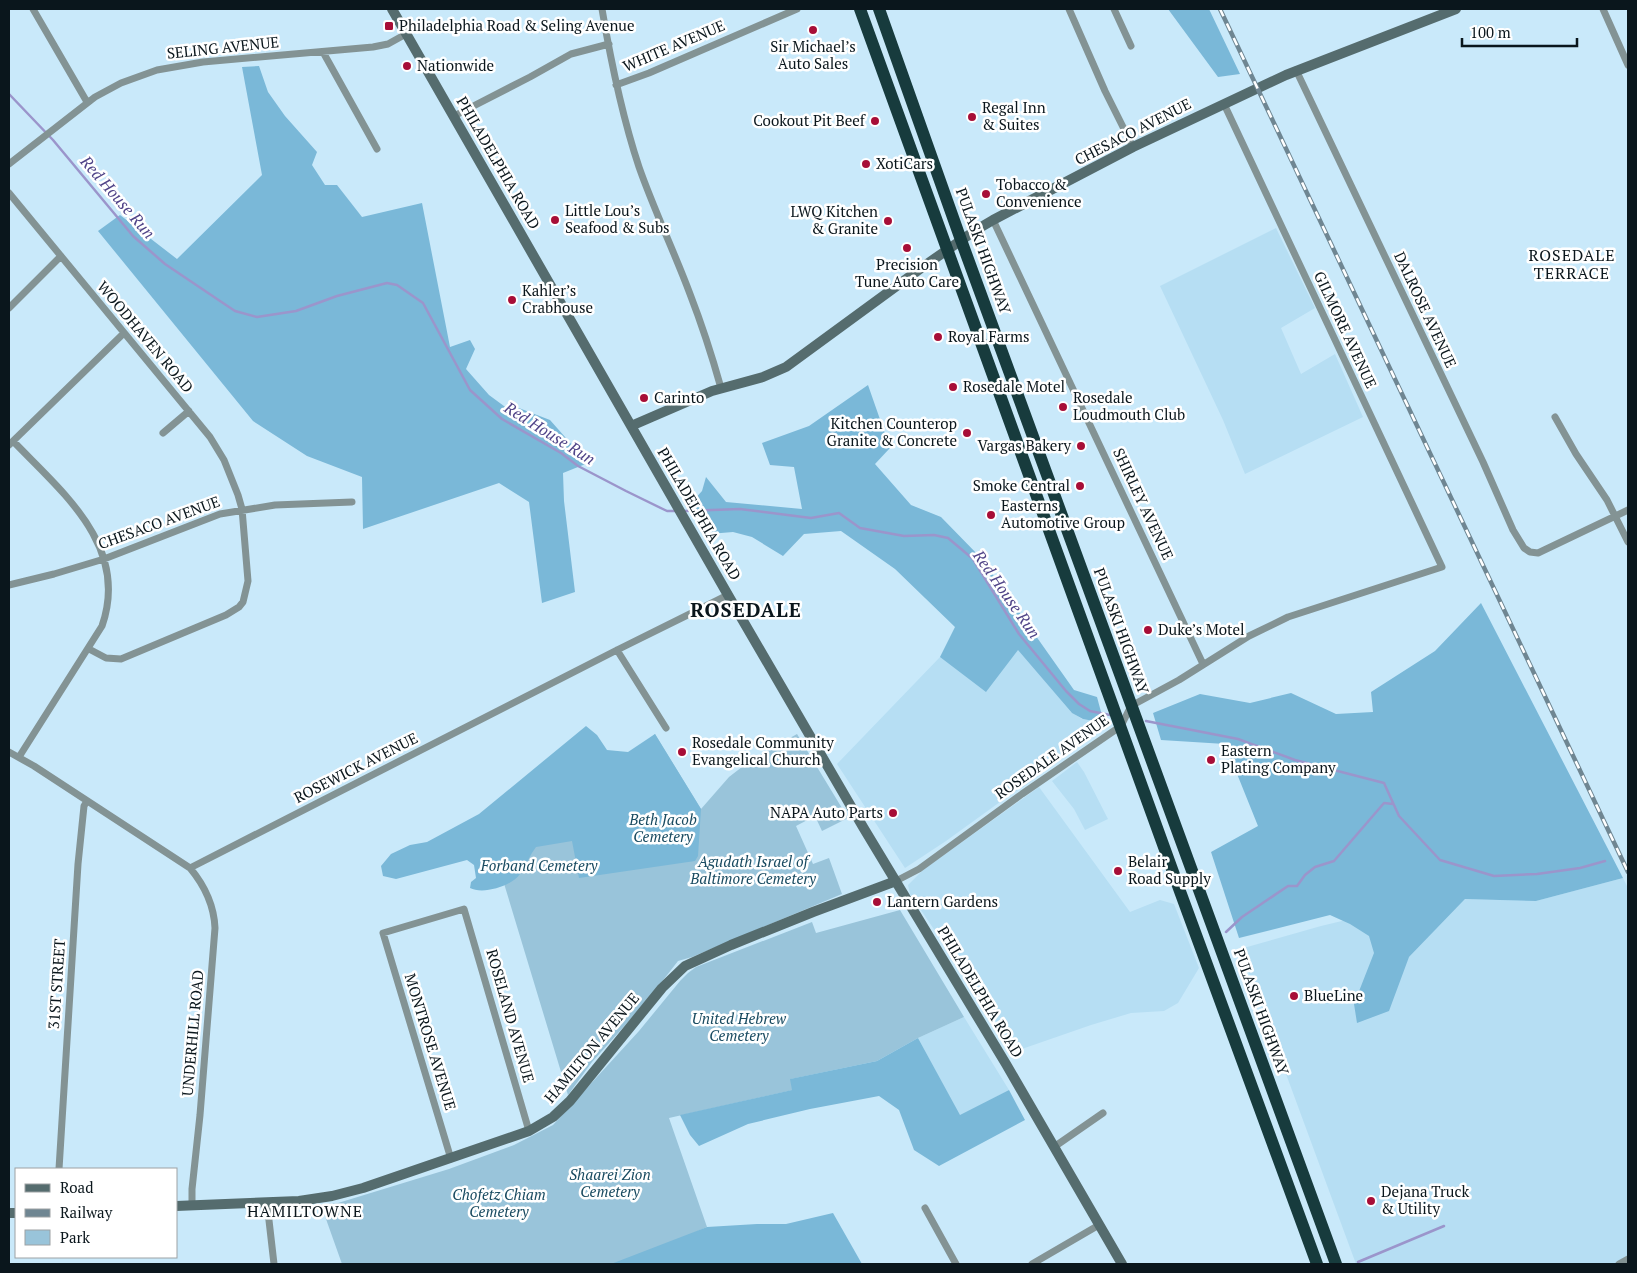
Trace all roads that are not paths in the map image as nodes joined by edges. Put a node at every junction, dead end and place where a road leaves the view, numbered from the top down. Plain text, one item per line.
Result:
1 (32, 9) edge
2 (392, 9) edge
3 (602, 9) edge
4 (797, 9) edge
5 (860, 9) edge
6 (879, 9) edge
7 (1069, 9) edge
8 (1114, 9) edge
9 (1456, 9) edge
10 (1603, 9) edge
11 (406, 34) junction
12 (609, 44) junction
13 (1130, 46) dead end
14 (323, 52) junction
15 (1628, 65) edge
16 (1296, 70) junction
17 (616, 85) junction
18 (87, 102) junction
19 (1227, 102) junction
20 (454, 116) junction
21 (1133, 148) junction
22 (378, 149) dead end
23 (9, 164) edge
24 (9, 193) edge
25 (993, 220) junction
26 (961, 240) junction
27 (947, 250) junction
28 (61, 256) junction
29 (9, 308) edge
30 (124, 333) junction
31 (721, 388) junction
32 (189, 410) junction
33 (1555, 417) dead end
34 (631, 426) junction
35 (163, 433) dead end
36 (11, 443) edge
37 (352, 502) dead end
38 (242, 509) junction
39 (1628, 510) edge
40 (1616, 516) junction
41 (1628, 542) edge
42 (104, 559) junction
43 (9, 585) edge
44 (728, 595) junction
45 (88, 649) junction
46 (617, 650) junction
47 (1203, 664) junction
48 (1131, 706) junction
49 (1120, 726) junction
50 (666, 728) dead end
51 (9, 752) edge
52 (19, 757) junction
53 (87, 801) junction
54 (190, 868) junction
55 (896, 881) junction
56 (464, 909) joint
57 (1103, 1113) dead end
58 (529, 1131) junction
59 (1054, 1147) junction
60 (451, 1159) junction
61 (59, 1168) edge
62 (268, 1203) junction
63 (178, 1206) edge
64 (192, 1206) junction
65 (925, 1208) dead end
66 (1099, 1225) junction
67 (1628, 1259) edge
68 (274, 1264) edge
69 (956, 1264) edge
70 (1032, 1264) edge
71 (1122, 1264) edge
72 (1317, 1264) edge
73 (1336, 1264) edge
74 (1619, 1264) edge

1 - 18 street
2 - 11 street, PHILADELPHIA ROAD
3 - 12 street
4 - 17 street, WHITE AVENUE
5 - 27 highway
6 - 26 highway, PULASKI HIGHWAY
7 - 21 street
8 - 13 street
9 - 16 street, CHESACO AVENUE
10 - 15 street
11 - 14 street, SELING AVENUE
11 - 20 street, PHILADELPHIA ROAD
12 - 17 street
12 - 20 street
14 - 18 street, SELING AVENUE
14 - 22 street
16 - 19 street, CHESACO AVENUE
16 - 40 street, DALROSE AVENUE
17 - 31 street
18 - 23 street, SELING AVENUE
19 - 21 street, CHESACO AVENUE
19 - 47 street, GILMORE AVENUE
20 - 34 street, PHILADELPHIA ROAD
21 - 25 street, CHESACO AVENUE
24 - 28 street, WOODHAVEN ROAD
25 - 26 street, CHESACO AVENUE
25 - 47 street, SHIRLEY AVENUE
26 - 27 street, CHESACO AVENUE
26 - 48 highway, PULASKI HIGHWAY
27 - 31 street, CHESACO AVENUE
27 - 49 highway
28 - 29 street
28 - 30 street, WOODHAVEN ROAD
30 - 32 street, WOODHAVEN ROAD
30 - 36 street
31 - 34 street, CHESACO AVENUE
32 - 35 street
32 - 38 street, WOODHAVEN ROAD
33 - 40 street
34 - 44 street, PHILADELPHIA ROAD
36 - 42 street
37 - 38 street, CHESACO AVENUE
38 - 42 street, CHESACO AVENUE
38 - 45 street, WOODHAVEN ROAD
39 - 40 street
40 - 41 street
42 - 43 street, CHESACO AVENUE
42 - 45 street
44 - 46 street, ROSEWICK AVENUE
44 - 55 street, PHILADELPHIA ROAD
45 - 52 street
46 - 50 street
46 - 54 street, ROSEWICK AVENUE
47 - 48 street
48 - 49 street, ROSEDALE AVENUE
48 - 73 highway, PULASKI HIGHWAY
49 - 55 street, ROSEDALE AVENUE
49 - 72 highway
51 - 52 street
52 - 53 street
53 - 54 street
53 - 61 street, 31ST STREET
54 - 64 street, UNDERHILL ROAD
55 - 58 street, HAMILTON AVENUE
55 - 59 street, PHILADELPHIA ROAD
56 - 58 street, ROSELAND AVENUE
56 - 60 street, MONTROSE AVENUE
57 - 59 street
58 - 60 street, HAMILTON AVENUE
59 - 66 street, PHILADELPHIA ROAD
60 - 62 street, HAMILTON AVENUE
62 - 64 street, HAMILTON AVENUE
62 - 68 street
63 - 64 street, HAMILTON AVENUE
65 - 69 street
66 - 70 street
66 - 71 street, PHILADELPHIA ROAD
67 - 74 street

